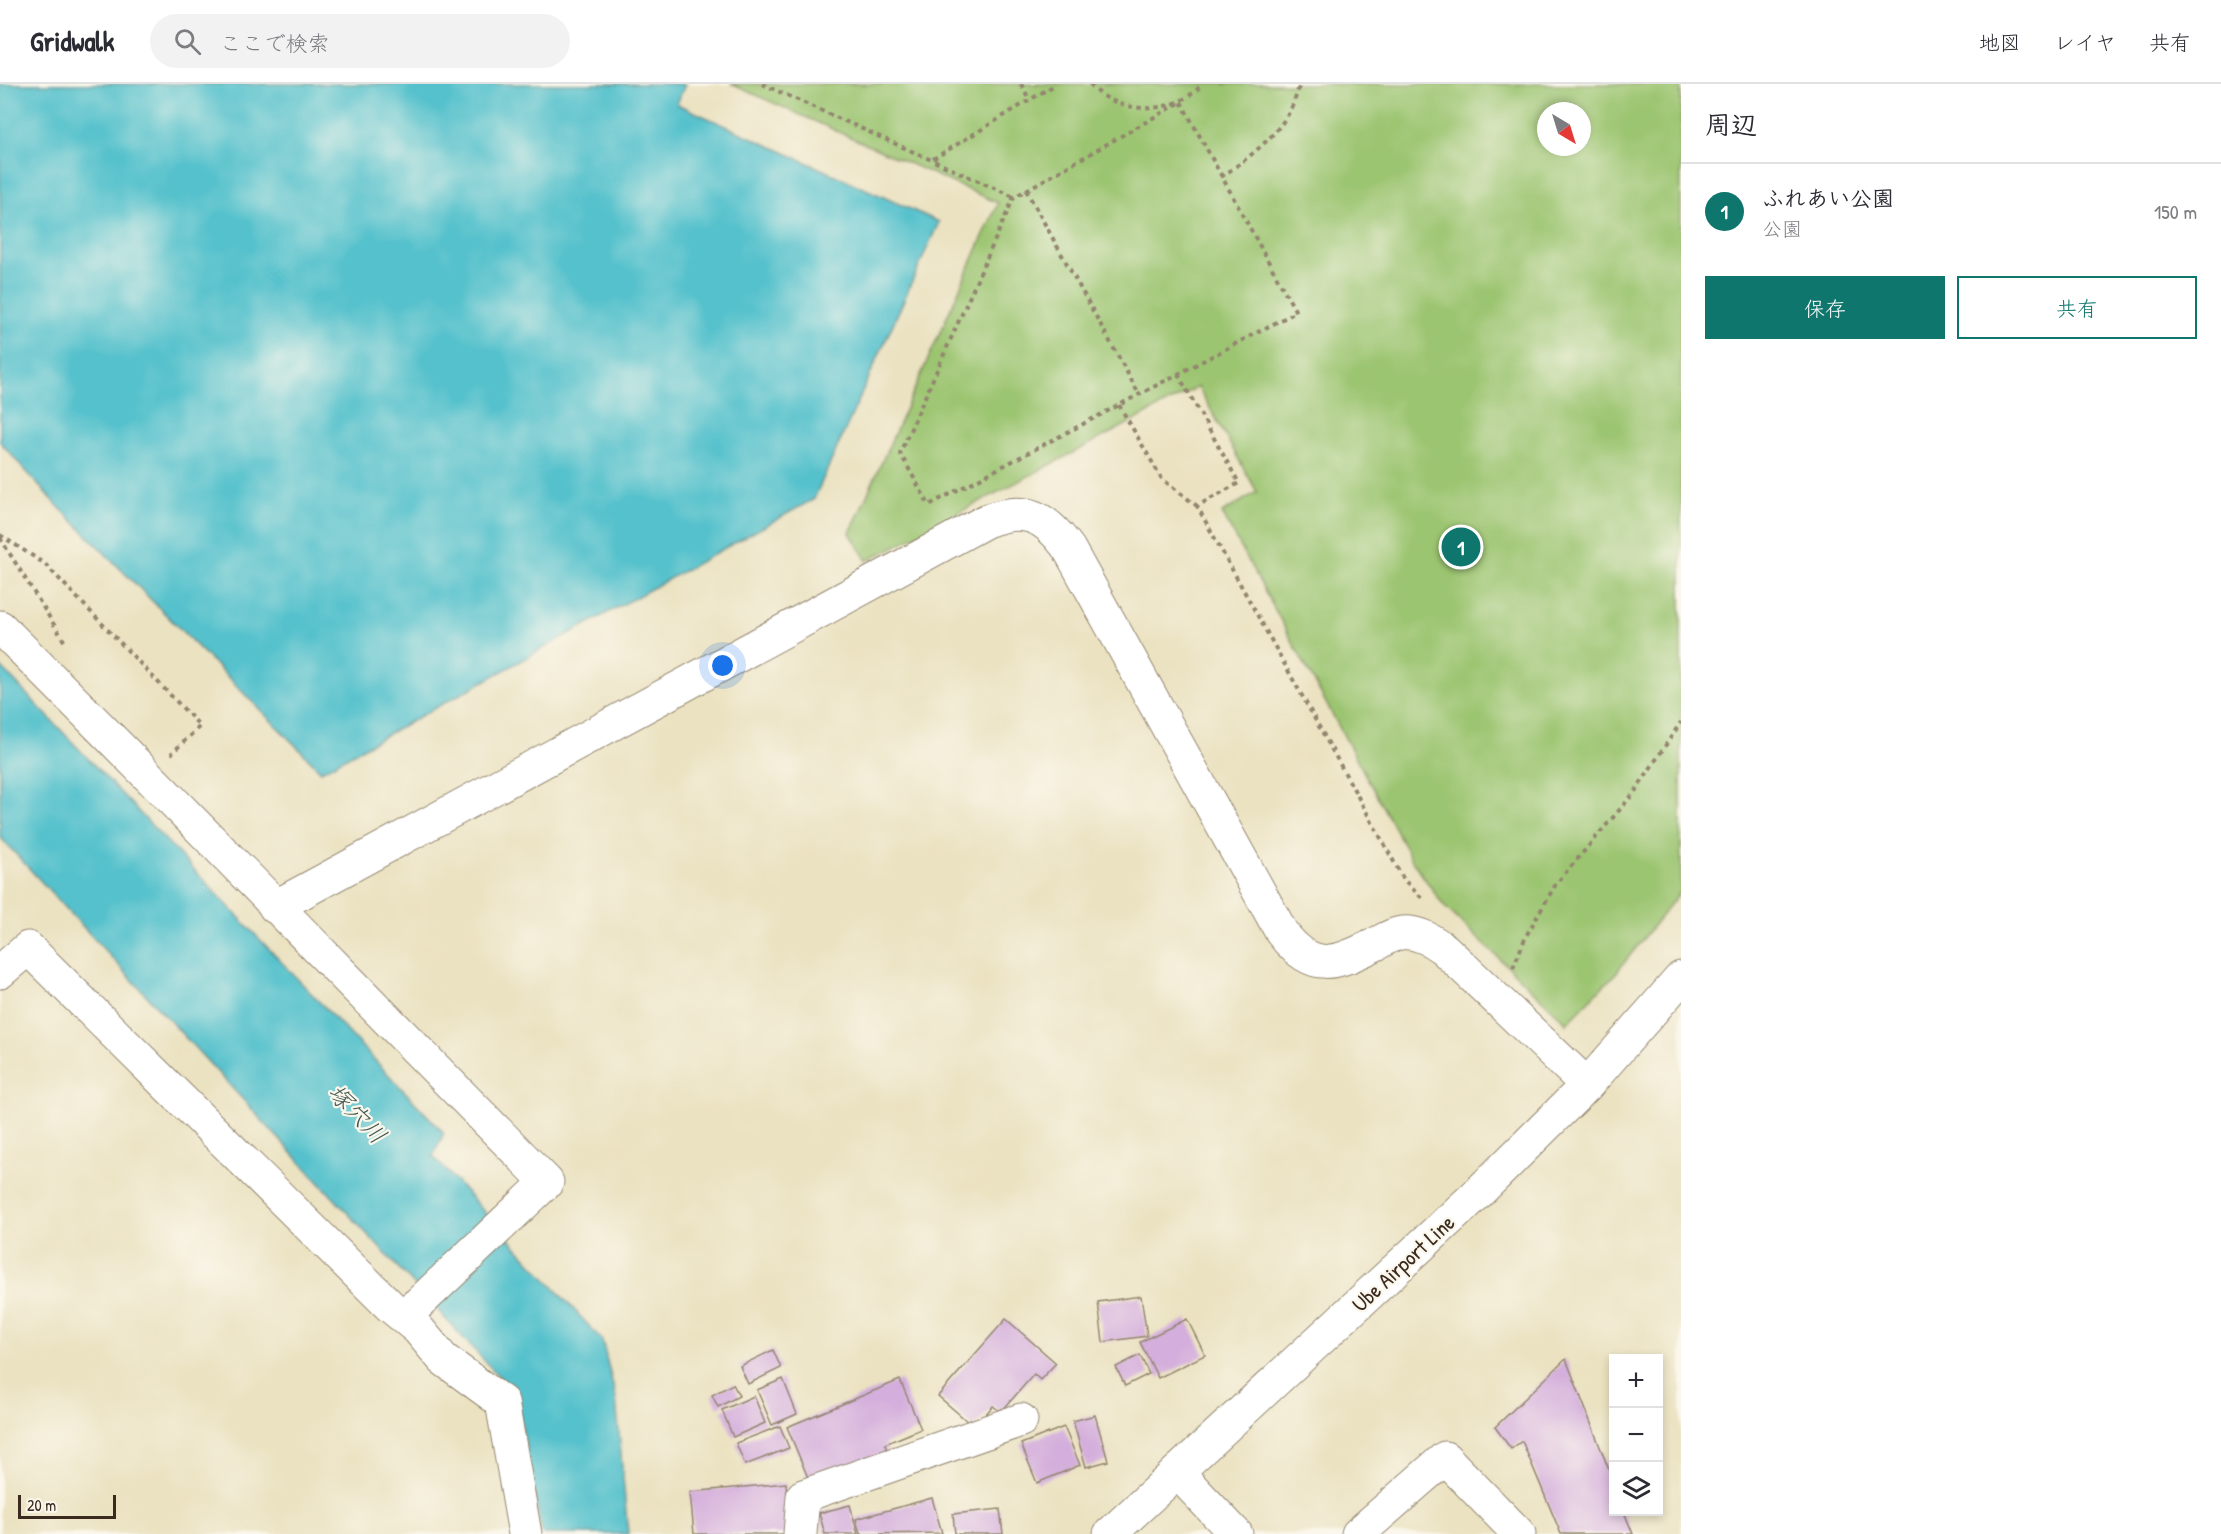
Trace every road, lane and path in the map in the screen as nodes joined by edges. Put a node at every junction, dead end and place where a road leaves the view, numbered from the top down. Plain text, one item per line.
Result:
1 (762, 84) edge
2 (1021, 84) edge
3 (1056, 84) edge
4 (1090, 84) edge
5 (1202, 84) edge
6 (1300, 84) edge
7 (1029, 99) junction
8 (1181, 102) junction
9 (932, 159) junction
10 (1221, 177) junction
11 (1026, 190) junction
12 (1014, 196) junction
13 (1178, 374) junction
14 (1139, 394) junction
15 (1119, 405) junction
16 (1197, 506) junction
17 (0, 535) edge
18 (0, 627) edge
19 (1681, 722) edge
20 (148, 774) junction
21 (1429, 905) dead end
22 (275, 908) junction
23 (1513, 969) dead end
24 (0, 972) edge
25 (1681, 978) edge
26 (1587, 1085) junction
27 (410, 1309) junction
28 (1021, 1420) dead end
29 (1177, 1472) junction
30 (525, 1534) edge
31 (800, 1534) edge
32 (1110, 1534) edge
33 (1236, 1534) edge
34 (1358, 1534) edge
35 (1519, 1534) edge

1 - 9 path
2 - 7 path
3 - 7 path
4 - 8 path
5 - 8 path
6 - 10 path
7 - 9 path
8 - 10 path
8 - 11 path
9 - 12 path
10 - 13 path
11 - 12 path
11 - 14 path
12 - 15 path
13 - 14 path
13 - 16 path
14 - 15 path
15 - 16 path
16 - 21 path
17 - 20 path
18 - 20 street
19 - 23 path
20 - 22 street
22 - 26 street
22 - 27 street
24 - 27 street
25 - 26 street, Ube Airport Line
26 - 29 street, Ube Airport Line
27 - 30 street
28 - 31 street
29 - 32 street, Ube Airport Line
29 - 33 street
34 - 35 street

